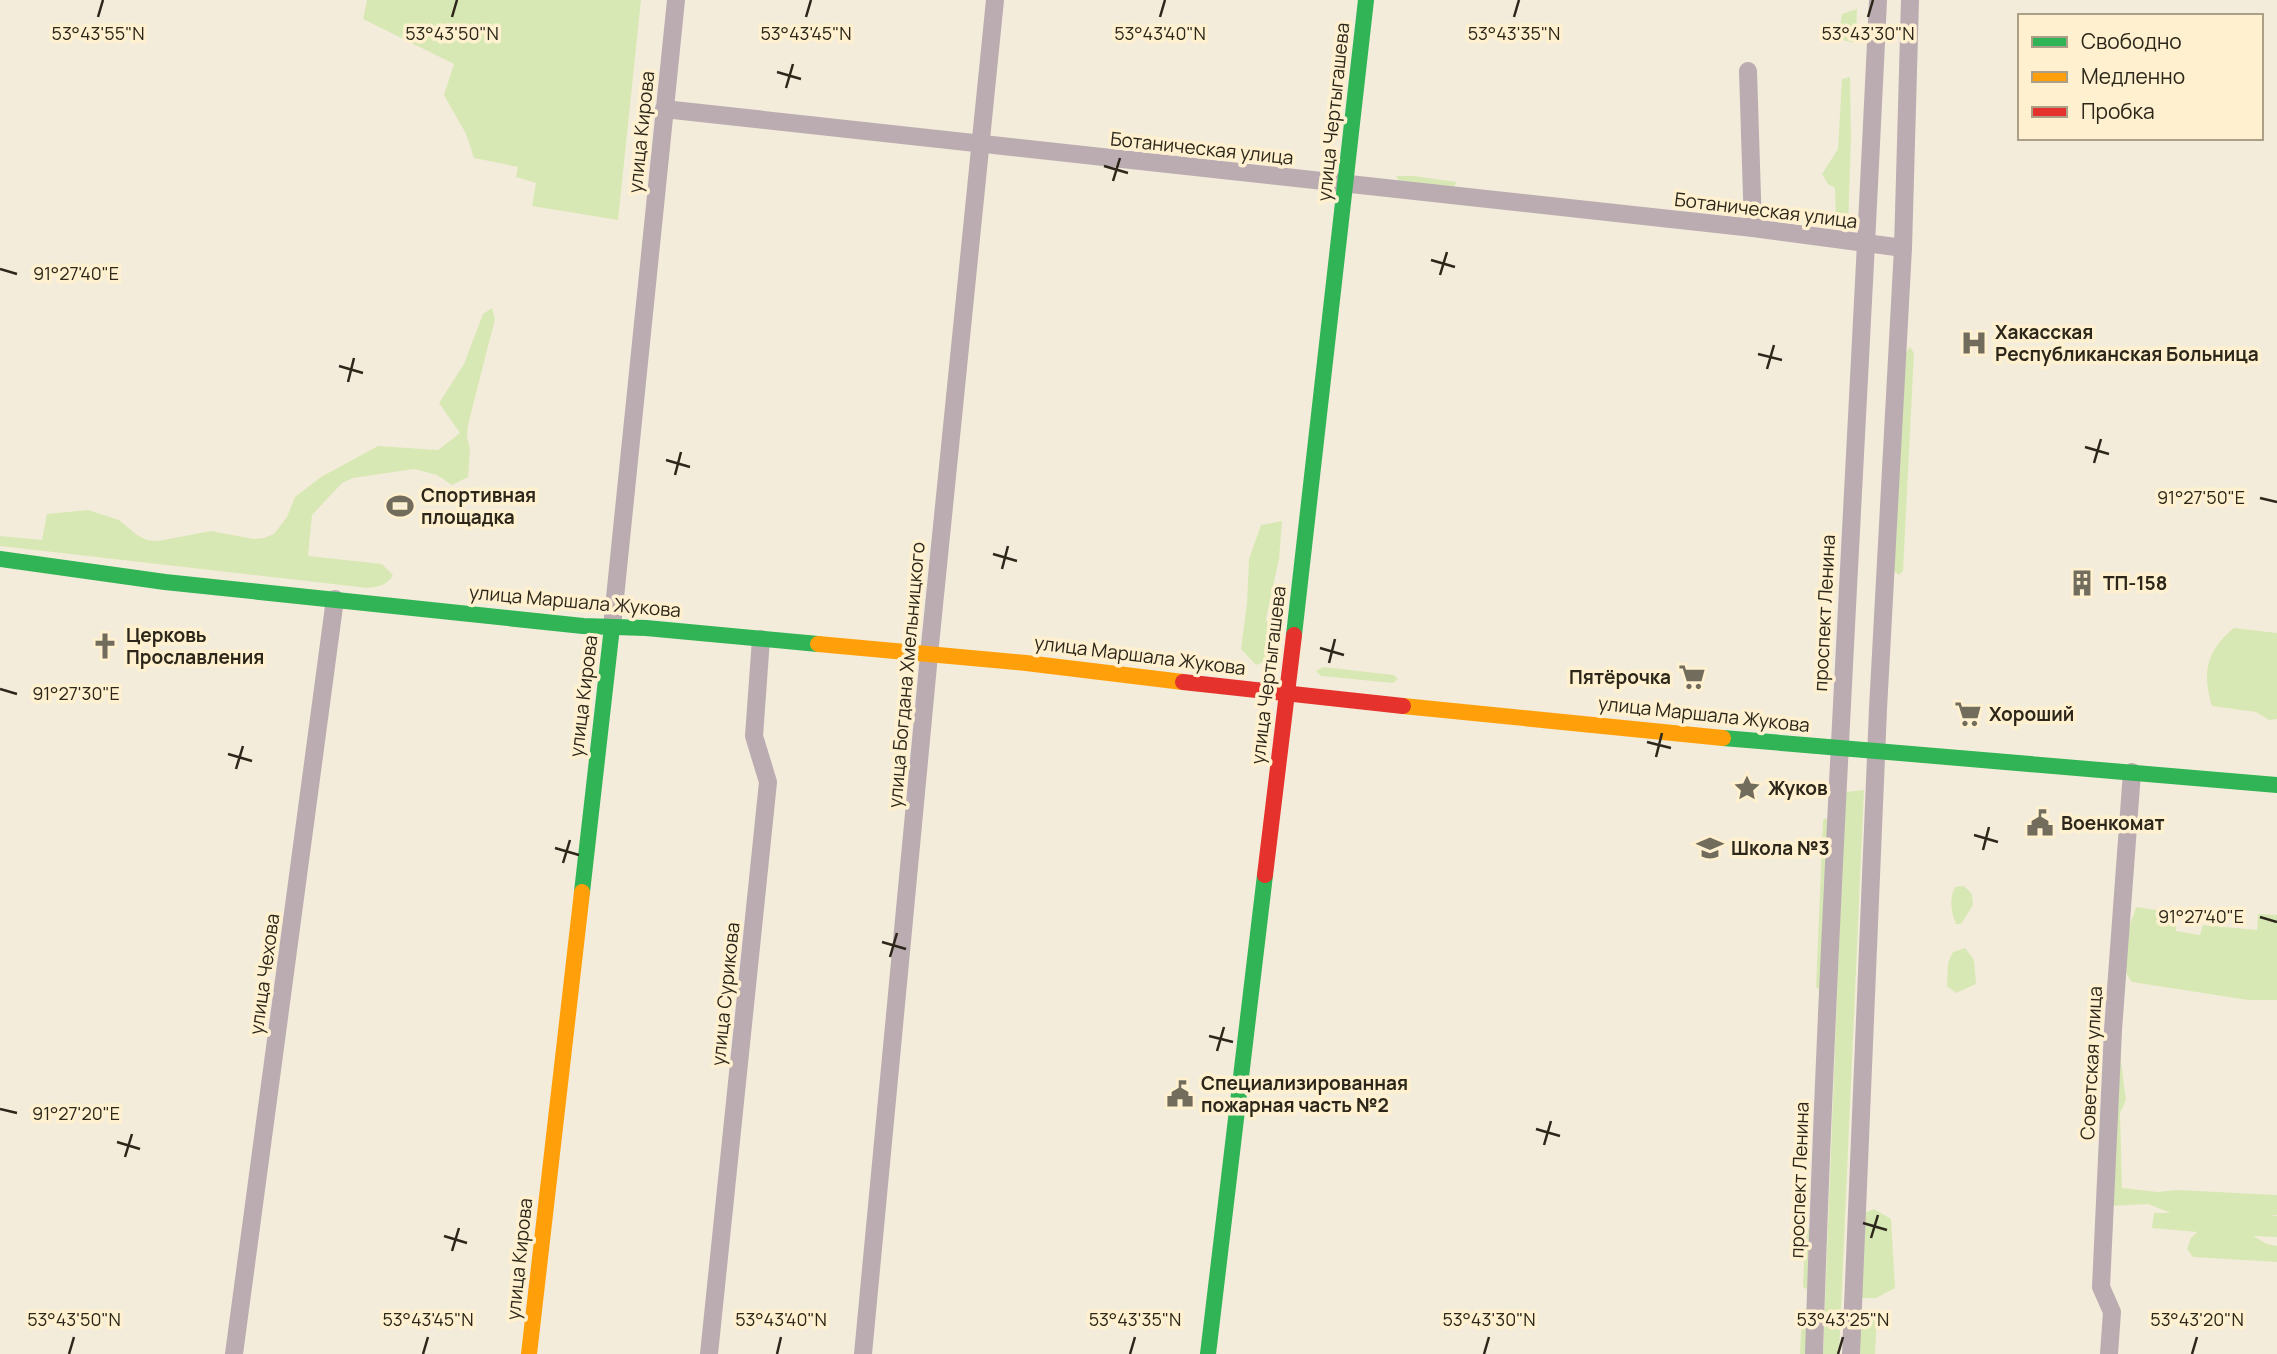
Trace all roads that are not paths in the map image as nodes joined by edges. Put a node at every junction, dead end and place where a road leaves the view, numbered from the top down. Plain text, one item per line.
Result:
1 (676, 0) edge
2 (995, 0) edge
3 (1366, 0) edge
4 (1878, 0) edge
5 (1910, 0) edge
6 (1748, 71) dead end
7 (664, 109) junction
8 (979, 144) junction
9 (1345, 185) junction
10 (1753, 228) junction
11 (1867, 243) junction
12 (1903, 248) junction
13 (0, 559) edge
14 (335, 599) junction
15 (612, 627) junction
16 (761, 639) junction
17 (929, 655) junction
18 (1287, 694) junction
19 (1838, 749) junction
20 (1877, 752) junction
21 (2132, 772) junction
22 (2277, 785) edge
23 (234, 1354) edge
24 (529, 1354) edge
25 (709, 1354) edge
26 (863, 1354) edge
27 (1208, 1354) edge
28 (1814, 1354) edge
29 (1851, 1354) edge
30 (2109, 1354) edge

1 - 7 street, улица Кирова
2 - 8 street, улица Богдана Хмельницкого
3 - 9 main road, улица Чертыгашева
4 - 11 street, проспект Ленина
5 - 12 street
6 - 10 street
7 - 8 street, Ботаническая улица
7 - 15 street, улица Кирова
8 - 9 street, Ботаническая улица
8 - 17 street, улица Богдана Хмельницкого
9 - 10 street, Ботаническая улица
9 - 18 main road, улица Чертыгашева
10 - 11 street, Ботаническая улица
11 - 12 street, Ботаническая улица
11 - 19 street, проспект Ленина
12 - 20 street
13 - 14 main road, улица Маршала Жукова
14 - 15 main road, улица Маршала Жукова
14 - 23 street, улица Чехова
15 - 16 main road, улица Маршала Жукова
15 - 24 main road, улица Кирова
16 - 17 main road, улица Маршала Жукова
16 - 25 street, улица Сурикова
17 - 18 main road, улица Маршала Жукова
17 - 26 street, улица Богдана Хмельницкого
18 - 19 main road, улица Маршала Жукова
18 - 27 main road, улица Чертыгашева
19 - 20 main road, улица Маршала Жукова
19 - 28 street, проспект Ленина
20 - 21 main road, улица Маршала Жукова
20 - 29 street
21 - 22 main road, улица Маршала Жукова
21 - 30 street, Советская улица

